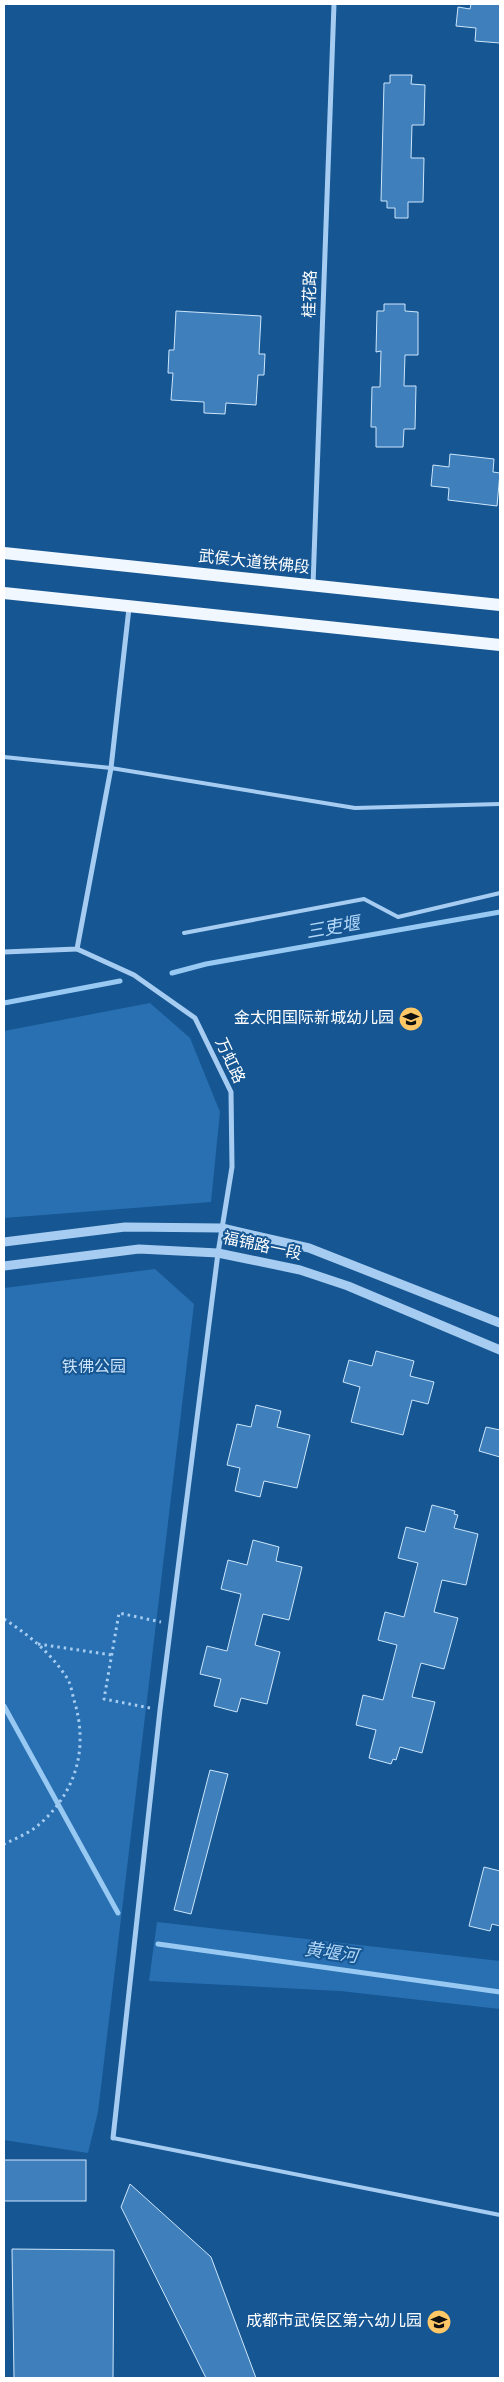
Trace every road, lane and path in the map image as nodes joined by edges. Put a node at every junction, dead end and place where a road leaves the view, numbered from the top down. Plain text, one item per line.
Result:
1 (334, 4) edge
2 (4, 553) edge
3 (313, 586) junction
4 (4, 593) edge
5 (500, 605) edge
6 (130, 607) junction
7 (500, 645) edge
8 (4, 757) edge
9 (111, 768) junction
10 (500, 804) edge
11 (500, 892) edge
12 (184, 933) dead end
13 (77, 949) junction
14 (4, 952) edge
15 (222, 1228) junction
16 (4, 1242) edge
17 (218, 1253) junction
18 (4, 1266) edge
19 (500, 1323) edge
20 (500, 1350) edge
21 (4, 1619) edge
22 (171, 1624) junction
23 (38, 1644) junction
24 (112, 1655) junction
25 (160, 1710) junction
26 (4, 1844) edge
27 (113, 2138) joint
28 (500, 2216) edge

1 - 3 street, 桂花路
2 - 3 main road, 武侯大道铁佛段
3 - 5 main road, 武侯大道铁佛段
4 - 6 main road
6 - 7 main road
6 - 9 street
8 - 9 lane
9 - 10 lane
9 - 13 street
11 - 12 lane
13 - 14 street
13 - 15 street, 万虹路
15 - 16 street, 福锦路一段
15 - 17 street, 万虹路
15 - 19 street, 福锦路一段
17 - 18 street, 福锦路一段
17 - 20 street, 福锦路一段
17 - 22 street, 万虹路
21 - 23 path
22 - 24 path
22 - 25 street, 万虹路
23 - 24 path
23 - 26 path
24 - 25 path
25 - 27 street, 万虹路
27 - 28 lane

